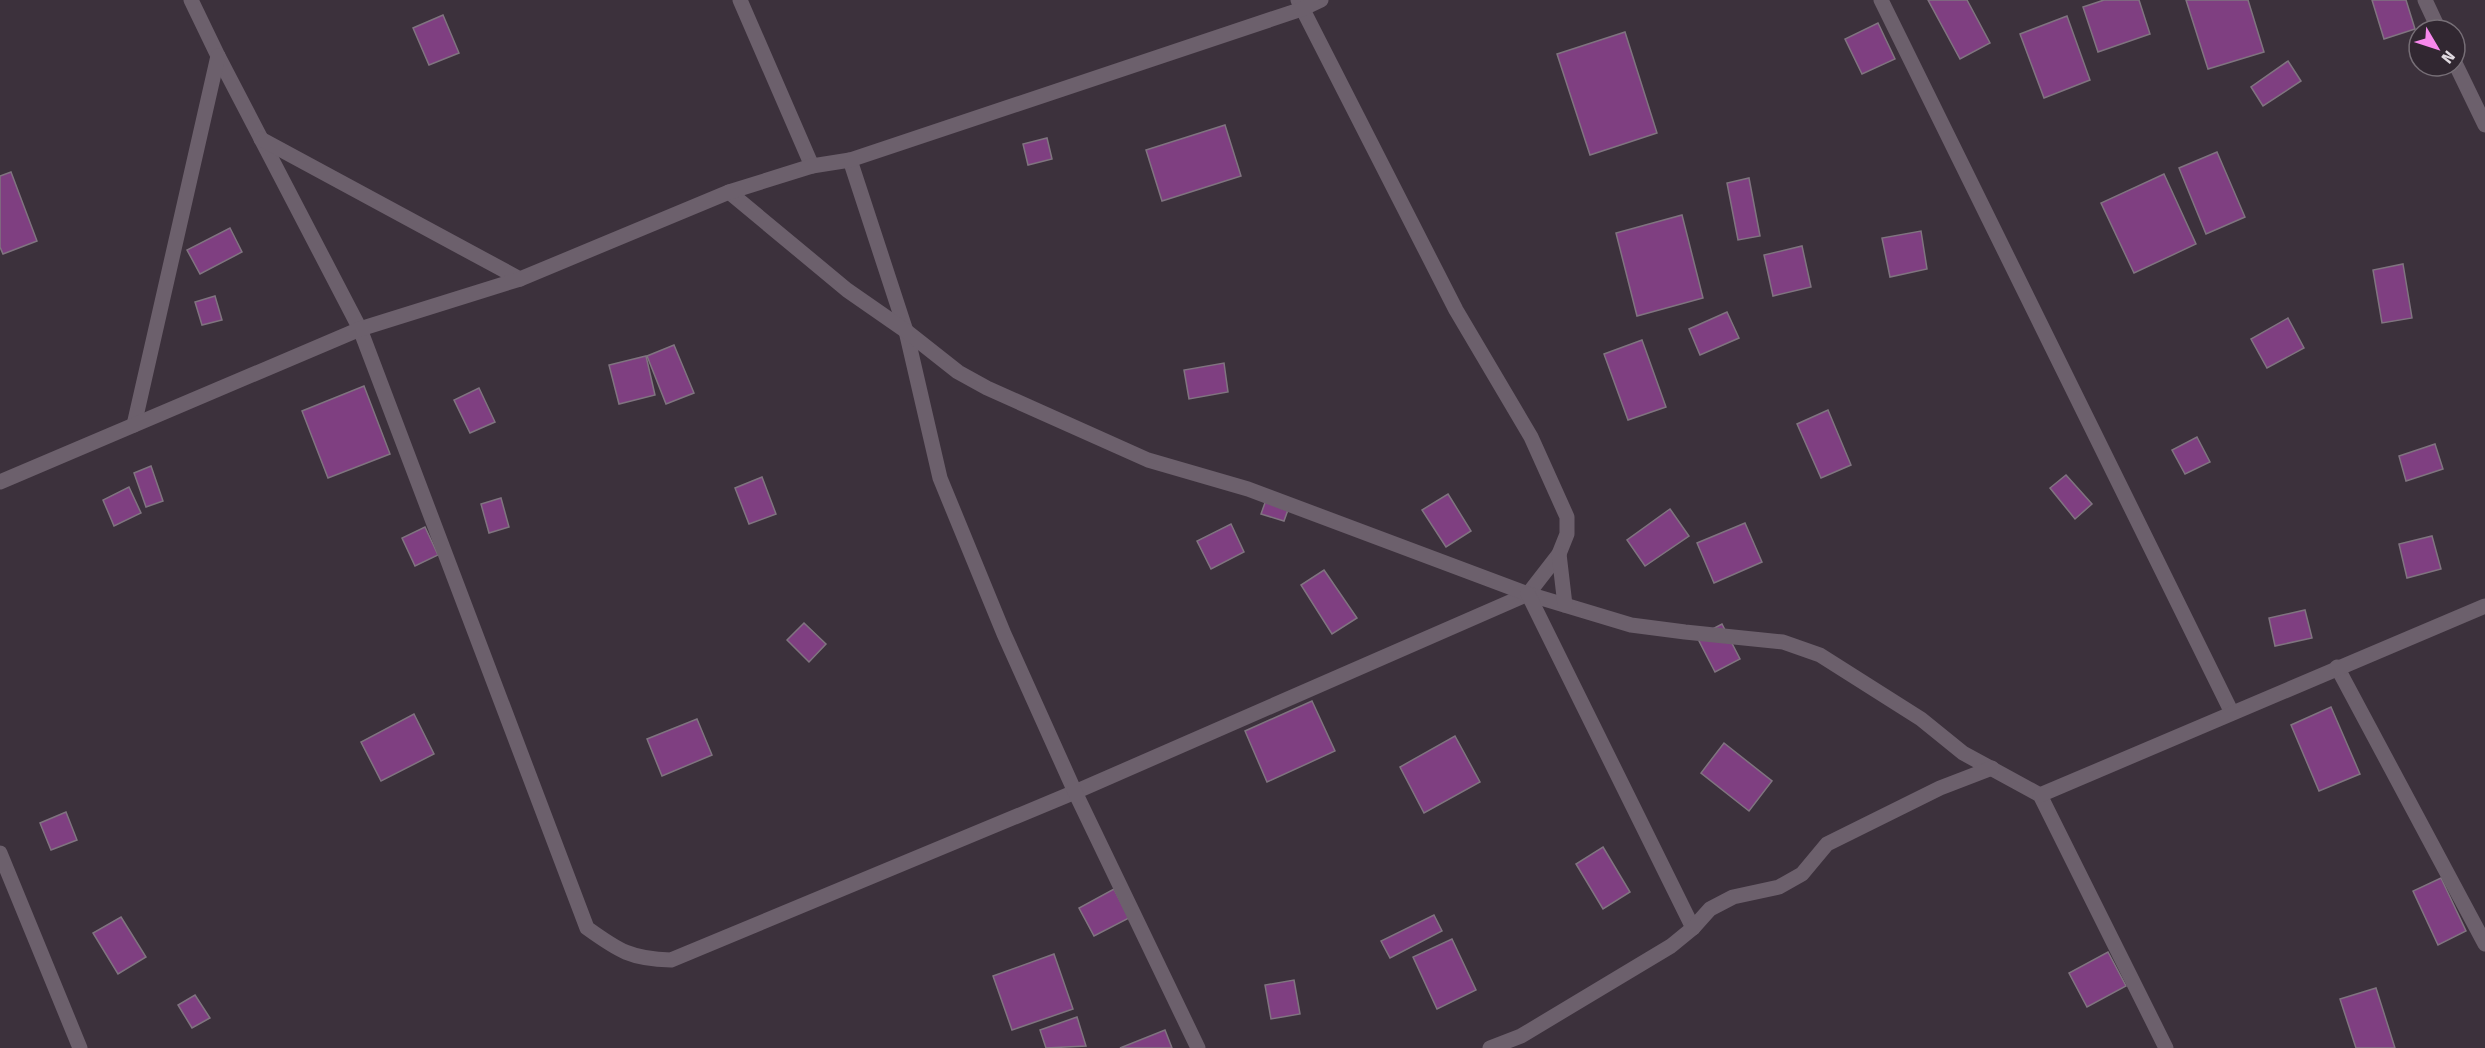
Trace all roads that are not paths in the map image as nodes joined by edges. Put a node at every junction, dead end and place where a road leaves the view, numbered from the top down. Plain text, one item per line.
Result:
1 (191, 0) edge
2 (740, 0) edge
3 (1321, 0) edge
4 (1881, 0) edge
5 (2425, 0) edge
6 (1300, 4) edge
7 (2433, 18) edge
8 (218, 56) junction
9 (2462, 78) edge
10 (2485, 125) edge
11 (261, 139) junction
12 (850, 160) junction
13 (812, 166) junction
14 (729, 192) junction
15 (520, 279) junction
16 (360, 329) junction
17 (906, 331) junction
18 (134, 425) junction
19 (0, 482) edge
20 (1559, 554) junction
21 (1528, 594) junction
22 (1566, 605) junction
23 (2485, 606) edge
24 (2337, 668) junction
25 (2232, 713) junction
26 (1992, 768) junction
27 (1075, 792) junction
28 (2040, 795) junction
29 (0, 853) edge
30 (1692, 928) junction
31 (2485, 944) edge
32 (80, 1048) edge
33 (1198, 1048) edge
34 (1490, 1048) edge
35 (2166, 1048) edge

1 - 8 street
2 - 13 street
3 - 6 street
4 - 25 street
5 - 7 street
6 - 12 street
6 - 20 street
8 - 11 street
8 - 18 street
9 - 10 street
11 - 15 street
11 - 16 street
12 - 13 street
12 - 17 street
13 - 14 street
14 - 15 street
14 - 17 street
15 - 16 street
16 - 18 street
16 - 27 street
17 - 21 street
17 - 27 street
18 - 19 street
20 - 21 street
20 - 22 street
21 - 22 street
21 - 27 street
21 - 30 street
22 - 26 street
23 - 24 street
24 - 25 street
24 - 31 street
25 - 28 street
26 - 28 street
26 - 30 street
27 - 33 street
28 - 35 street
29 - 32 street
30 - 34 street

